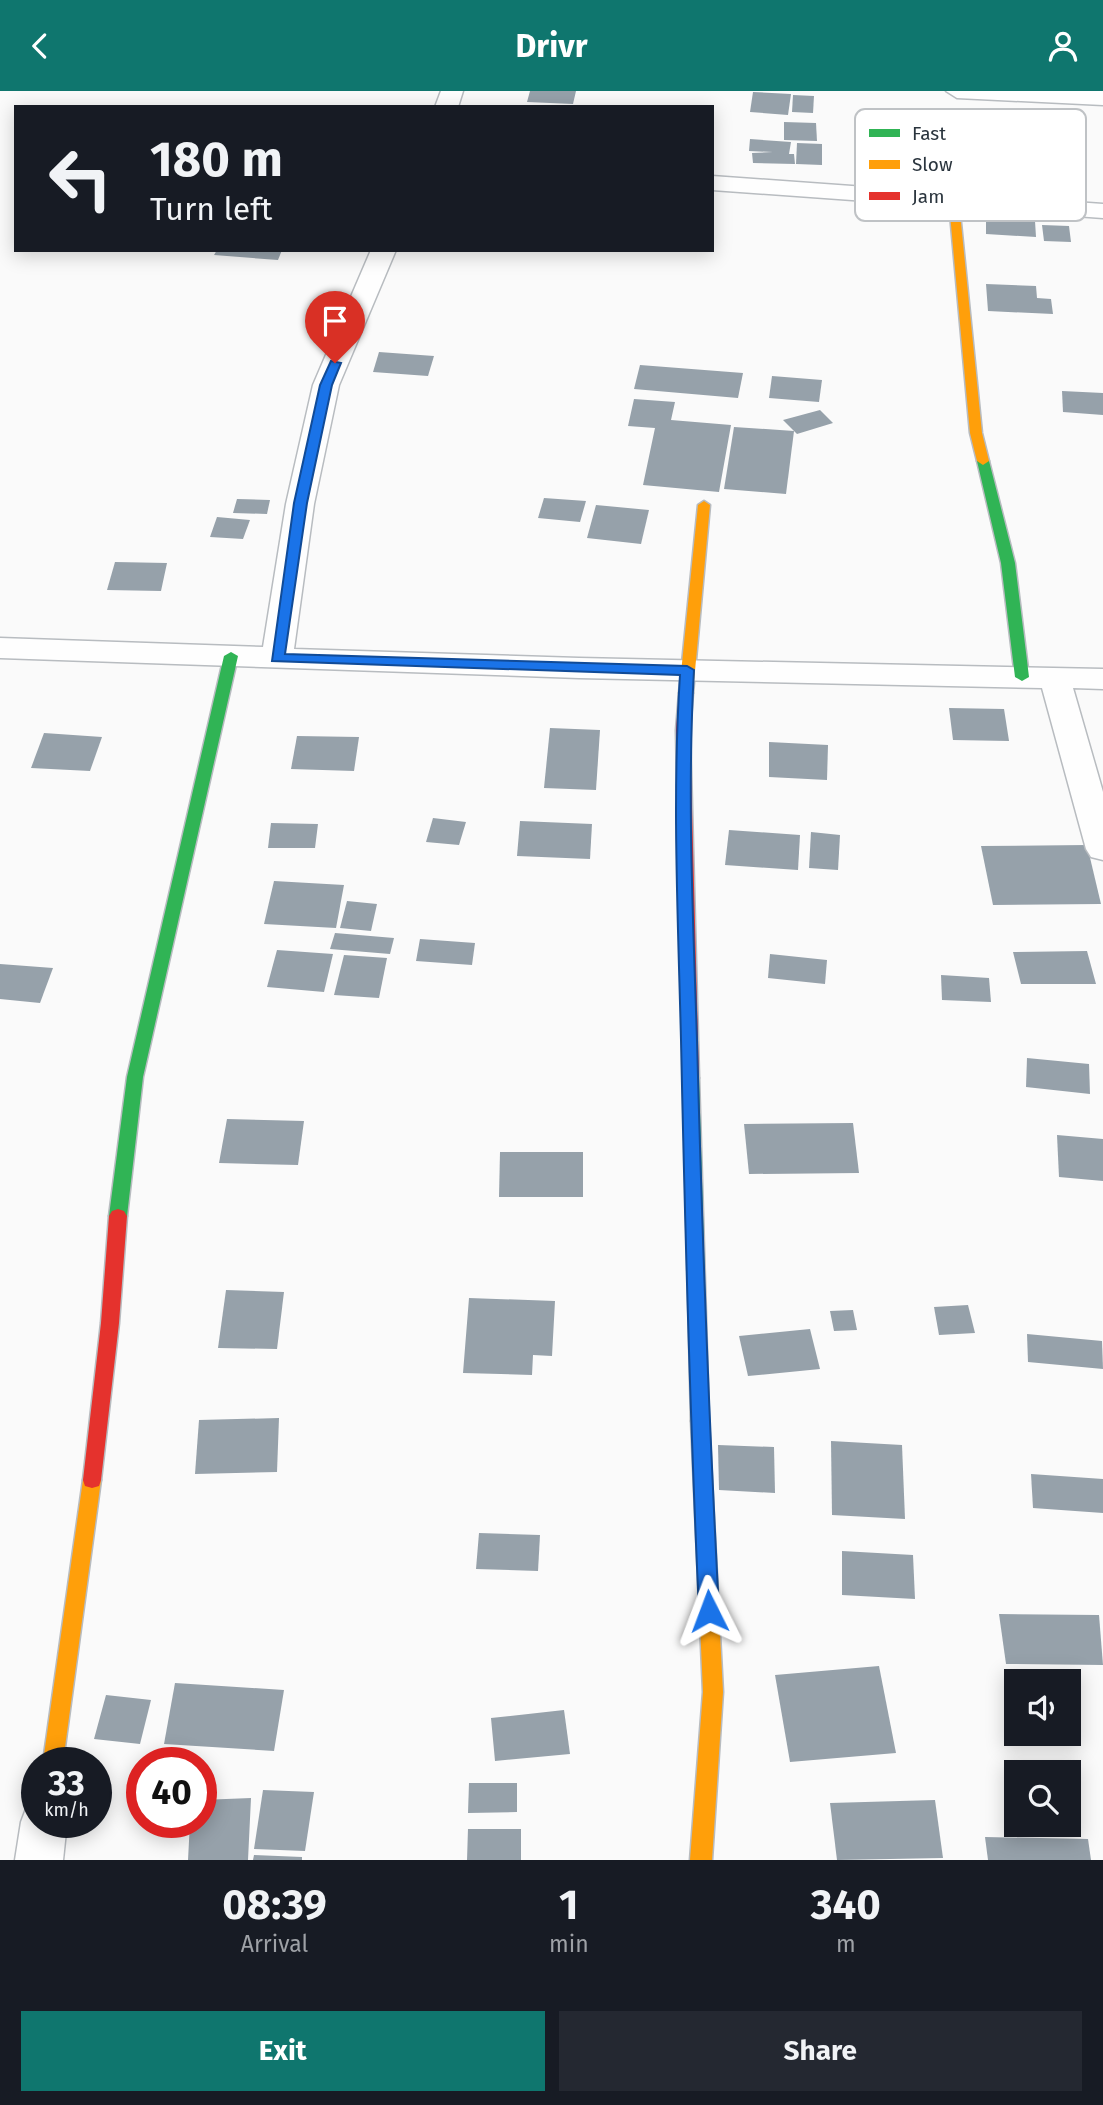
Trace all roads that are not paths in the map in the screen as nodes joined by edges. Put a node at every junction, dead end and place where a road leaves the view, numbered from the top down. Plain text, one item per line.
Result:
1 (957, 91) edge
2 (1103, 98) edge
3 (714, 183) edge
4 (855, 195) edge
5 (956, 221) edge
6 (383, 252) edge
7 (704, 505) dead end
8 (0, 648) edge
9 (231, 656) junction
10 (277, 658) junction
11 (687, 670) junction
12 (1022, 677) junction
13 (1055, 679) junction
14 (1103, 679) edge
15 (1103, 849) edge
16 (54, 1747) edge
17 (42, 1838) edge
18 (39, 1860) edge
19 (701, 1860) edge

1 - 2 street
3 - 4 street
5 - 12 street
6 - 10 street
7 - 11 street
8 - 9 street
9 - 10 street
9 - 16 street
10 - 11 street
11 - 12 street
11 - 19 street
12 - 13 street
13 - 14 street
13 - 15 street
17 - 18 street

